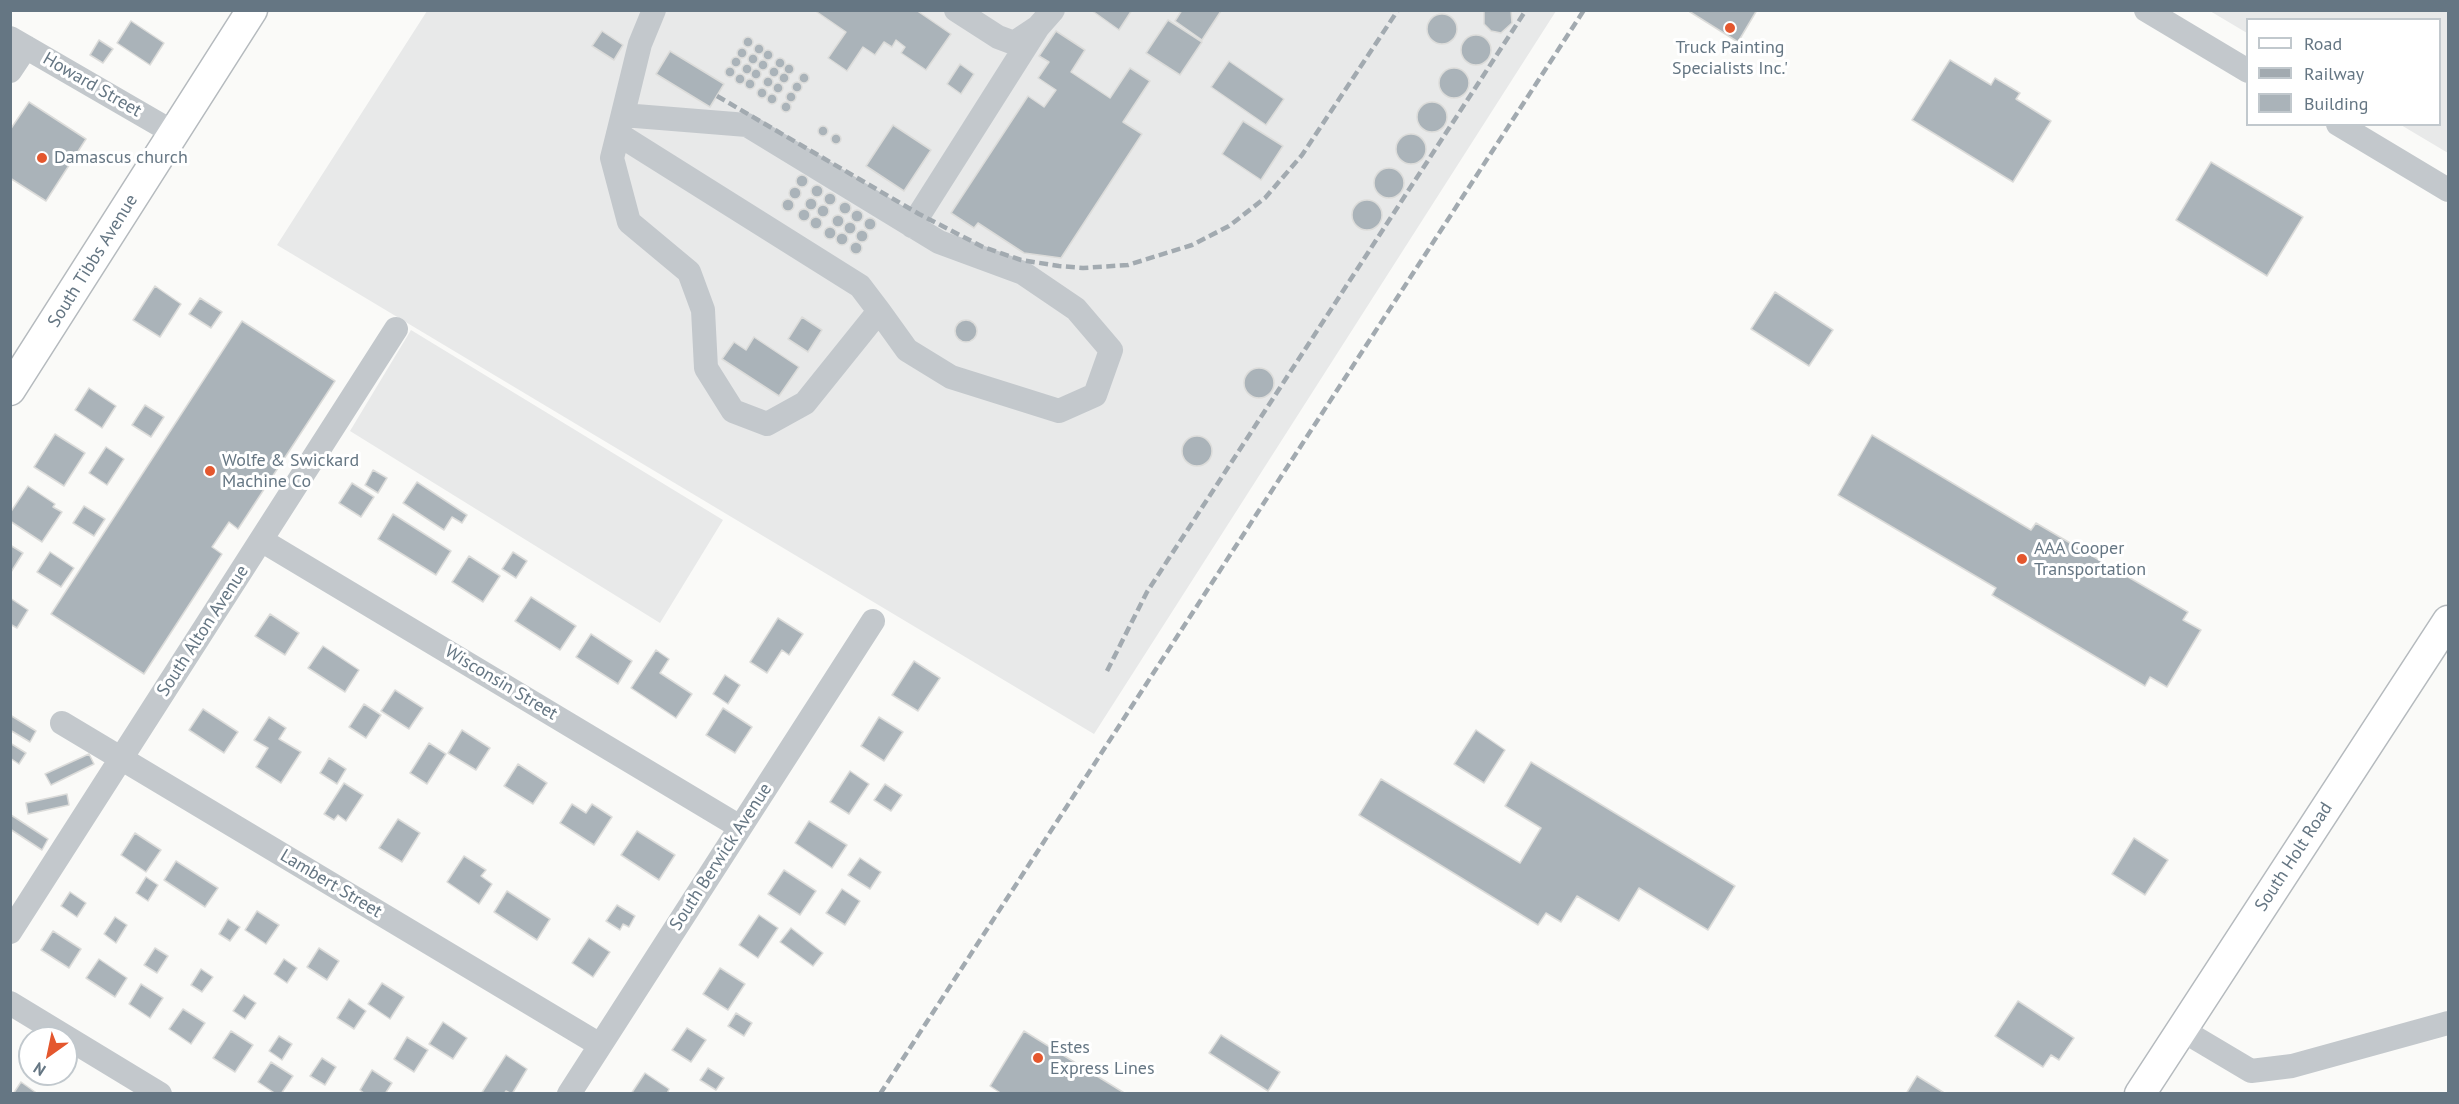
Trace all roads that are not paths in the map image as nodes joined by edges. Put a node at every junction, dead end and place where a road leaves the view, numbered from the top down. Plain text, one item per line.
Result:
1 (252, 10) edge
2 (654, 10) edge
3 (956, 10) edge
4 (2146, 10) edge
5 (1045, 19) edge
6 (18, 42) edge
7 (2246, 70) edge
8 (10, 71) edge
9 (621, 124) junction
10 (2341, 126) edge
11 (174, 133) junction
12 (2448, 190) edge
13 (912, 226) junction
14 (879, 311) junction
15 (396, 329) dead end
16 (10, 390) edge
17 (261, 540) junction
18 (873, 621) dead end
19 (2448, 621) edge
20 (62, 723) dead end
21 (122, 759) junction
22 (740, 827) junction
23 (10, 932) edge
24 (10, 1004) edge
25 (2448, 1023) edge
26 (2182, 1030) junction
27 (600, 1045) junction
28 (2252, 1082) edge
29 (160, 1094) edge
30 (569, 1094) edge
31 (2140, 1094) edge

1 - 11 main road, South Tibbs Avenue
2 - 9 street
3 - 5 street
4 - 7 street
5 - 13 street
6 - 8 street
6 - 11 street, Howard Street
9 - 13 street
9 - 14 street
9 - 14 street
10 - 12 street
11 - 16 main road, South Tibbs Avenue
13 - 14 street
15 - 17 street, South Alton Avenue
17 - 21 street, South Alton Avenue
17 - 22 street, Wisconsin Street
18 - 22 street, South Berwick Avenue
19 - 26 main road, South Holt Road
20 - 21 street, Lambert Street
21 - 23 street, South Alton Avenue
21 - 27 street, Lambert Street
22 - 27 street, South Berwick Avenue
24 - 29 street
25 - 28 street
26 - 28 street
26 - 31 main road, South Holt Road
27 - 30 street, South Berwick Avenue

